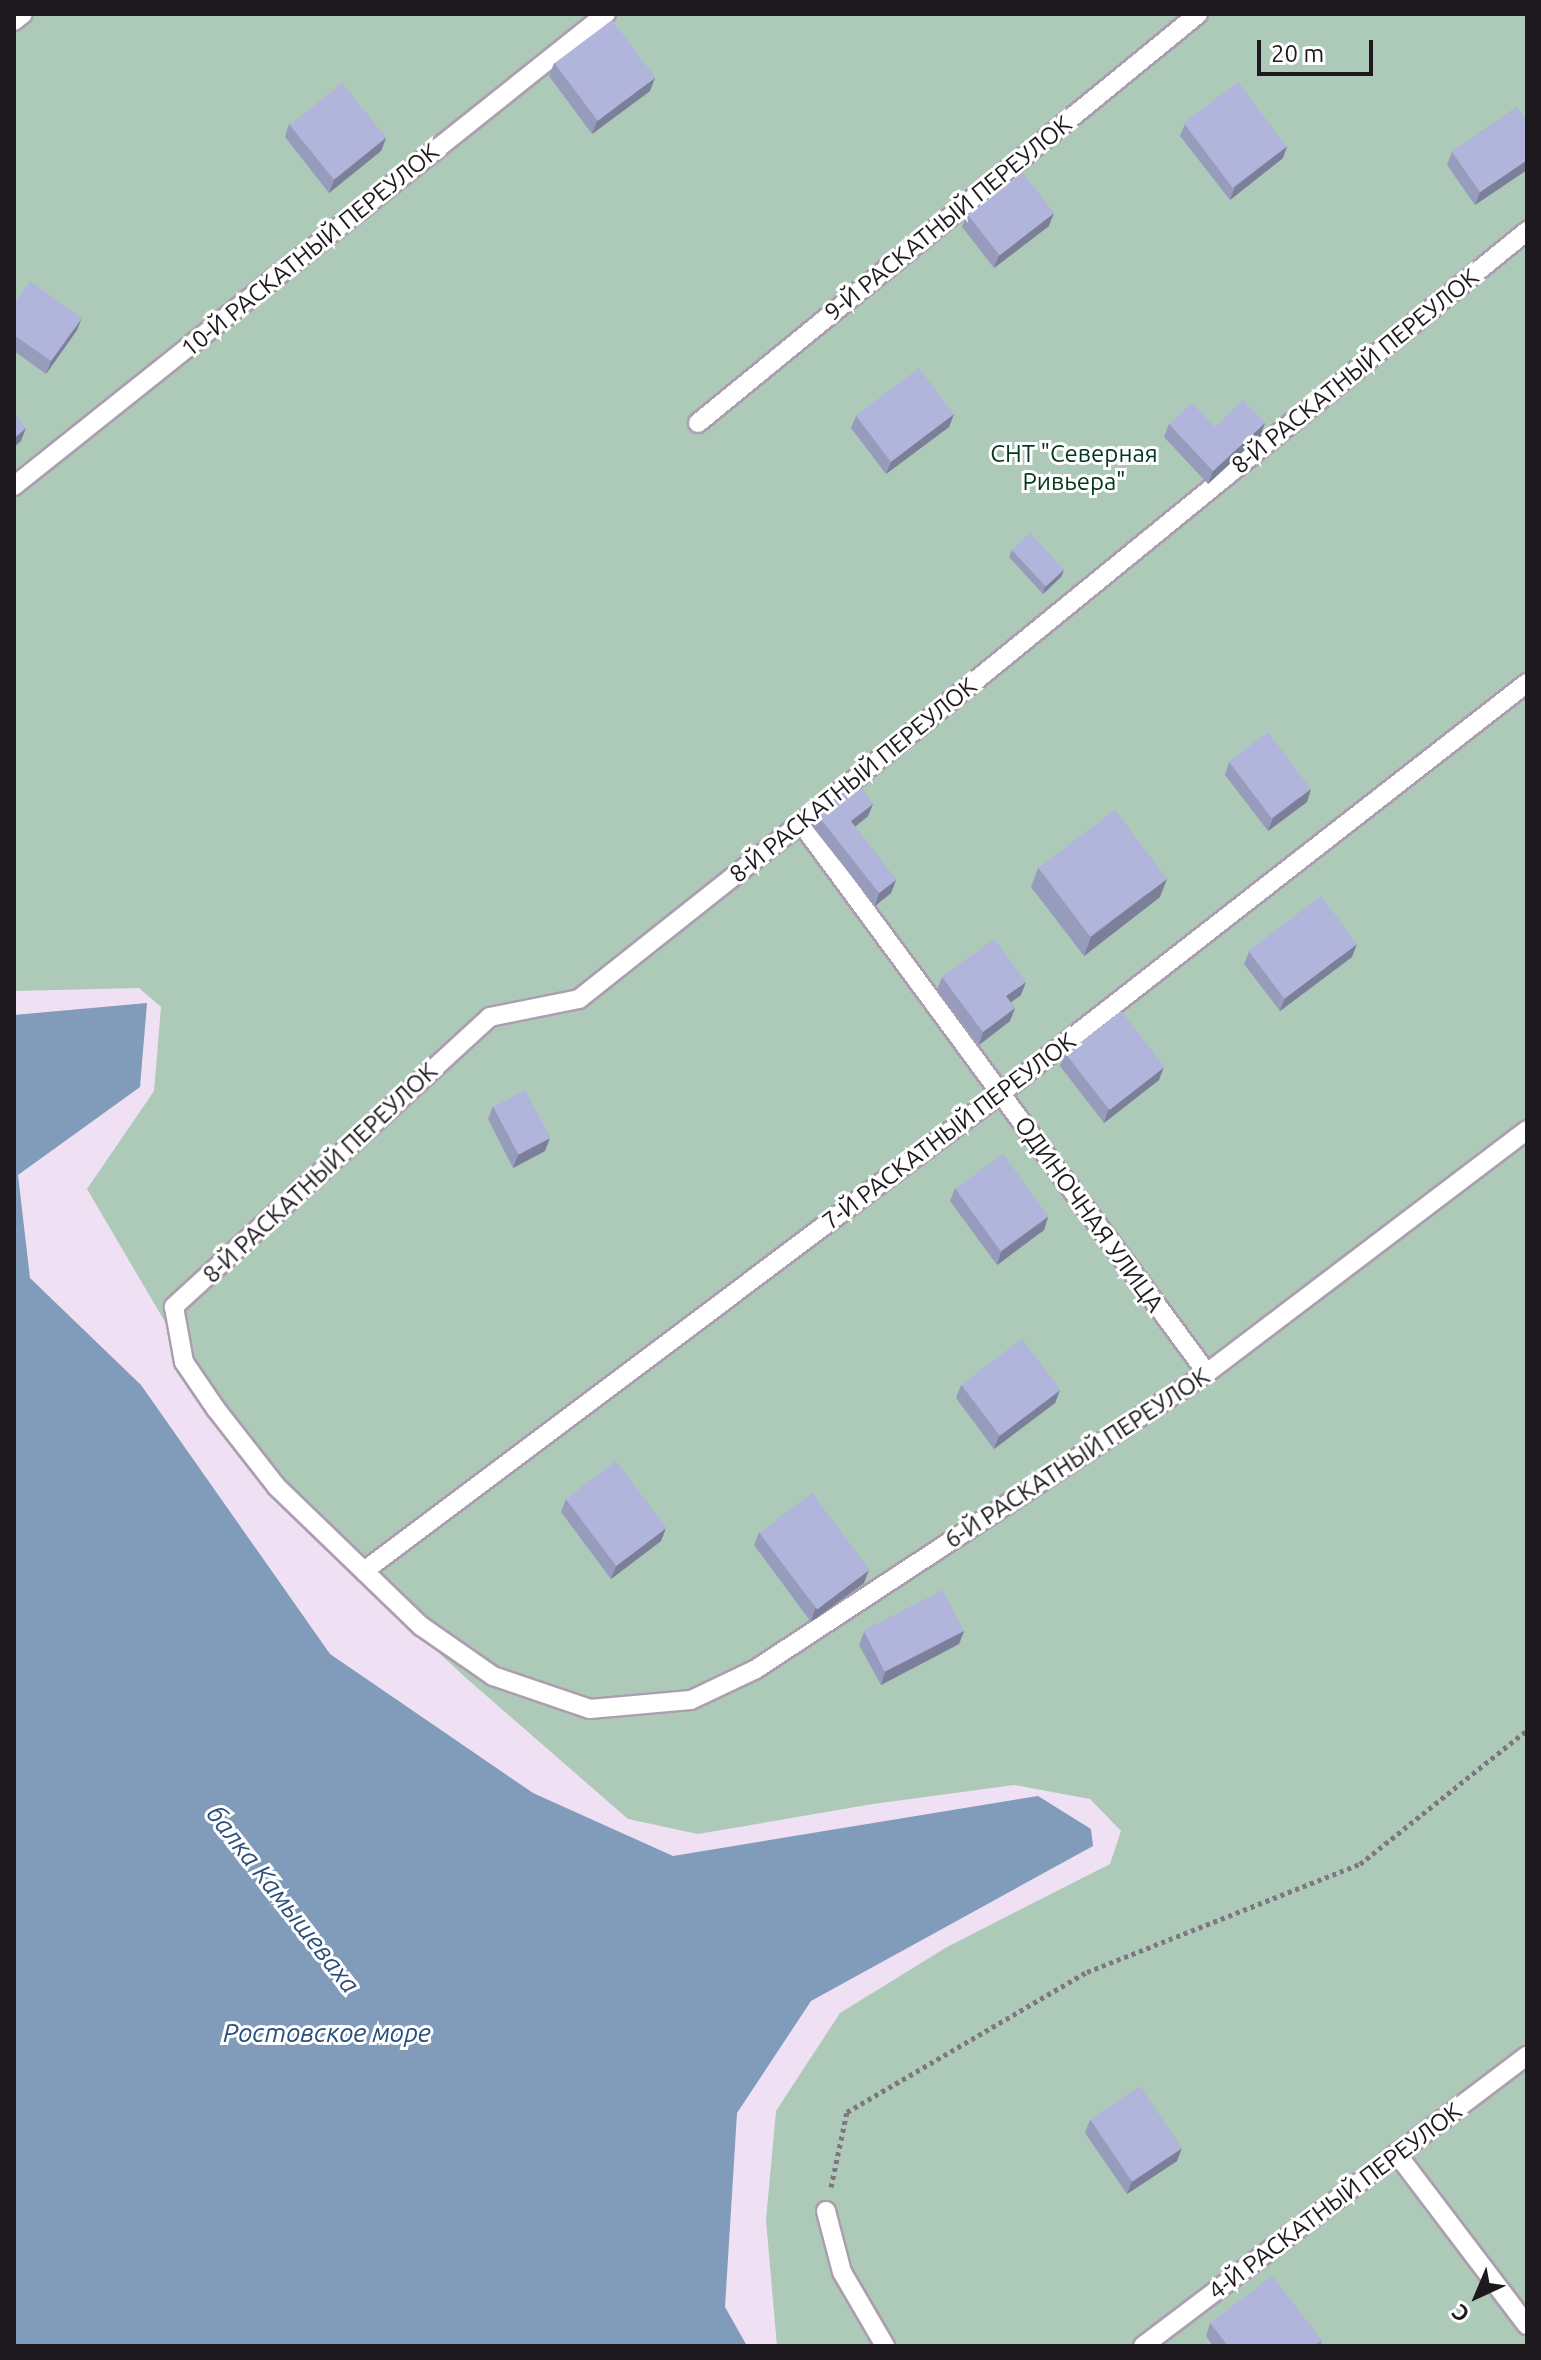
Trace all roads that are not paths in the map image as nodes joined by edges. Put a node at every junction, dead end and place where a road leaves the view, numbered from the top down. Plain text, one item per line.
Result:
1 (23, 14) edge
2 (606, 14) edge
3 (1198, 14) edge
4 (14, 21) edge
5 (1527, 231) edge
6 (698, 423) dead end
7 (14, 486) edge
8 (1527, 683) edge
9 (801, 823) junction
10 (1001, 1093) junction
11 (1527, 1130) edge
12 (1207, 1373) junction
13 (364, 1571) junction
14 (1527, 2056) edge
15 (1397, 2154) junction
16 (826, 2211) road end
17 (1527, 2325) edge
18 (885, 2346) edge
19 (1143, 2346) edge

1 - 4 lane
2 - 7 lane, 10-Й РАСКАТНЫЙ ПЕРЕУЛОК
3 - 6 lane, 9-Й РАСКАТНЫЙ ПЕРЕУЛОК
5 - 9 lane, 8-Й РАСКАТНЫЙ ПЕРЕУЛОК
8 - 10 lane, 7-Й РАСКАТНЫЙ ПЕРЕУЛОК
9 - 10 lane, ОДИНОЧНАЯ УЛИЦА
9 - 13 lane, 8-Й РАСКАТНЫЙ ПЕРЕУЛОК
10 - 12 lane, ОДИНОЧНАЯ УЛИЦА
10 - 13 lane, 7-Й РАСКАТНЫЙ ПЕРЕУЛОК
11 - 12 lane, 6-Й РАСКАТНЫЙ ПЕРЕУЛОК
12 - 13 lane, 6-Й РАСКАТНЫЙ ПЕРЕУЛОК
14 - 15 lane, 4-Й РАСКАТНЫЙ ПЕРЕУЛОК
15 - 17 lane
15 - 19 lane, 4-Й РАСКАТНЫЙ ПЕРЕУЛОК
16 - 18 lane

